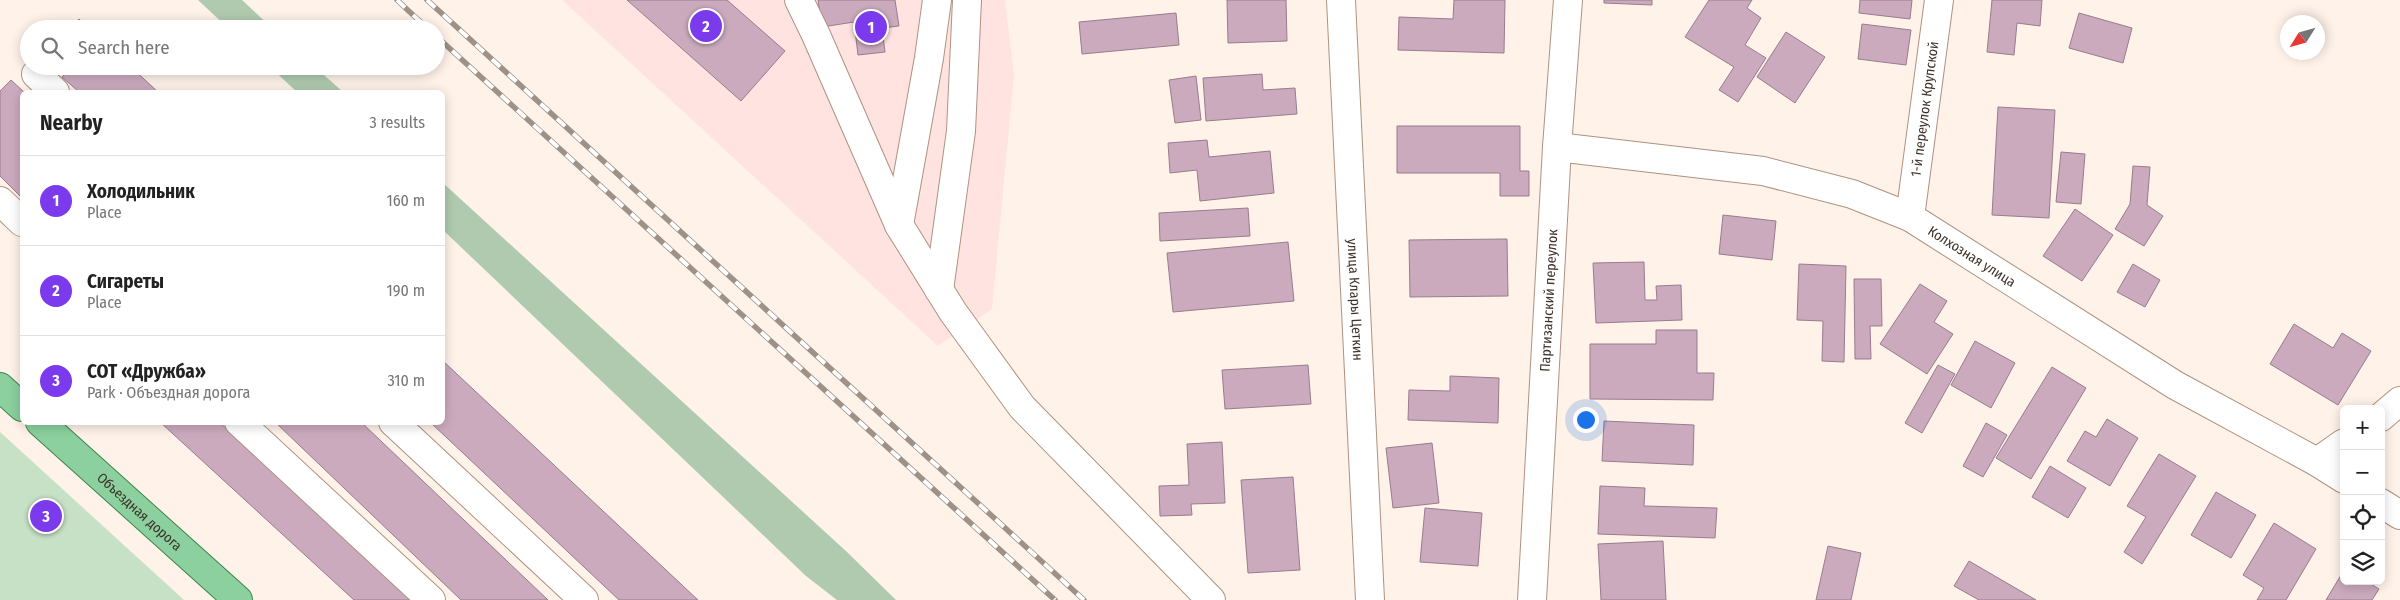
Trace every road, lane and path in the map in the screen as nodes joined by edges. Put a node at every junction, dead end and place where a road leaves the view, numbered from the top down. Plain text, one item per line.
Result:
1 (798, 0) edge
2 (937, 0) edge
3 (967, 0) edge
4 (1341, 0) edge
5 (1568, 0) edge
6 (1939, 0) edge
7 (37, 75) edge
8 (53, 90) edge
9 (1557, 147) junction
10 (0, 201) edge
11 (1910, 217) junction
12 (20, 220) edge
13 (899, 225) junction
14 (939, 290) junction
15 (0, 387) edge
16 (2400, 401) edge
17 (20, 405) edge
18 (2385, 414) edge
19 (43, 425) edge
20 (242, 425) edge
21 (395, 425) edge
22 (2340, 446) edge
23 (2317, 462) junction
24 (2340, 476) edge
25 (2385, 506) edge
26 (2400, 515) edge
27 (238, 600) edge
28 (431, 600) edge
29 (584, 600) edge
30 (1211, 600) edge
31 (1370, 600) edge
32 (1532, 600) edge

1 - 13 street
2 - 13 street
3 - 14 street
4 - 31 street, улица Клары Цеткин
5 - 9 street, Партизанский переулок
6 - 11 street, 1-й переулок Крупской
7 - 8 street
9 - 11 street, Колхозная улица
9 - 32 street, Партизанский переулок
10 - 12 street
11 - 23 street, Колхозная улица
13 - 14 street
14 - 30 street
15 - 17 main road
16 - 18 street
19 - 27 main road, Объездная дорога
20 - 28 street
21 - 29 street
22 - 23 street
23 - 24 street, Колхозная улица
25 - 26 street

